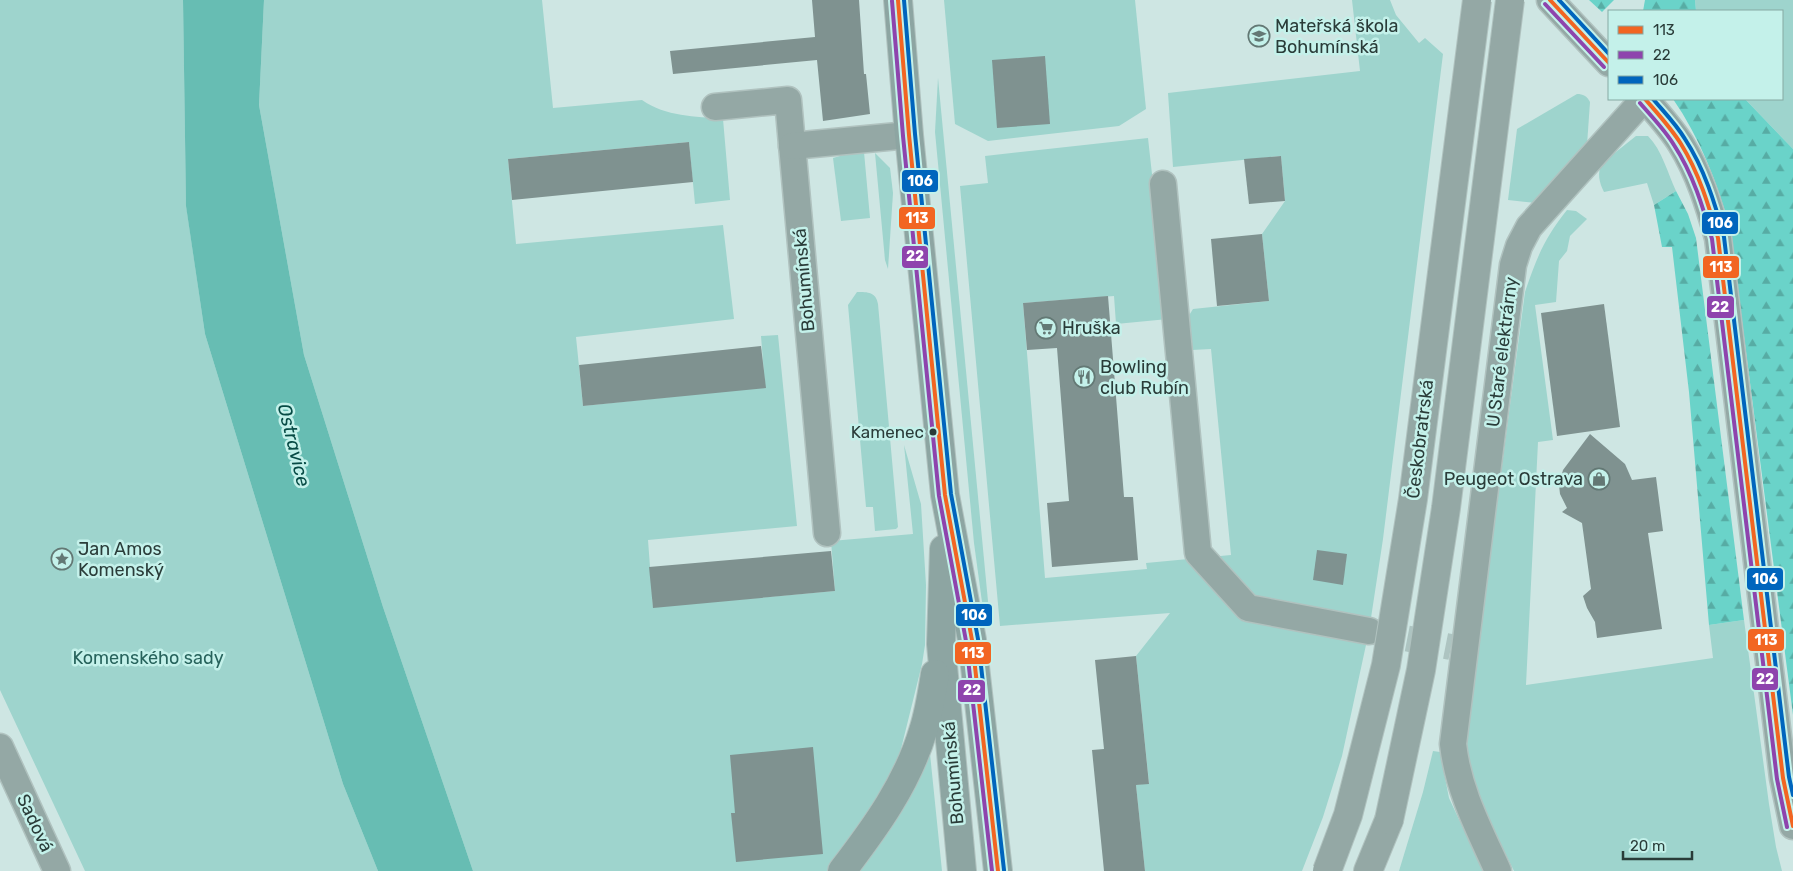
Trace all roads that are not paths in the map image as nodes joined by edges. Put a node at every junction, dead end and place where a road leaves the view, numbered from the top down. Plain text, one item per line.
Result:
1 (898, 0) edge
2 (1477, 0) edge
3 (1510, 0) edge
4 (1550, 0) edge
5 (1608, 62) edge
6 (1643, 100) edge
7 (1645, 100) edge
8 (715, 107) dead end
9 (910, 135) junction
10 (792, 146) junction
11 (1163, 184) dead end
12 (945, 495) junction
13 (827, 532) dead end
14 (1369, 631) tunnel mouth
15 (941, 644) junction
16 (0, 747) edge
17 (1389, 820) junction
18 (1793, 826) edge
19 (57, 871) edge
20 (842, 871) edge
21 (962, 871) edge
22 (998, 871) edge
23 (1328, 871) edge
24 (1368, 871) edge
25 (1381, 871) edge
26 (1498, 871) edge

1 - 9 main road, Bohumínská
2 - 23 street, Českobratrská, bridge
3 - 17 street, Českobratrská, bridge
4 - 5 street
6 - 26 street, U Staré elektrárny
7 - 18 street
8 - 10 street, Bohumínská
9 - 10 street
9 - 12 main road, Bohumínská
10 - 13 street, Bohumínská
11 - 14 street
12 - 15 main road, Bohumínská
12 - 22 main road, Bohumínská
15 - 20 main road
15 - 21 main road, Bohumínská
16 - 19 street, Sadová
17 - 24 street, Českobratrská
17 - 25 street

